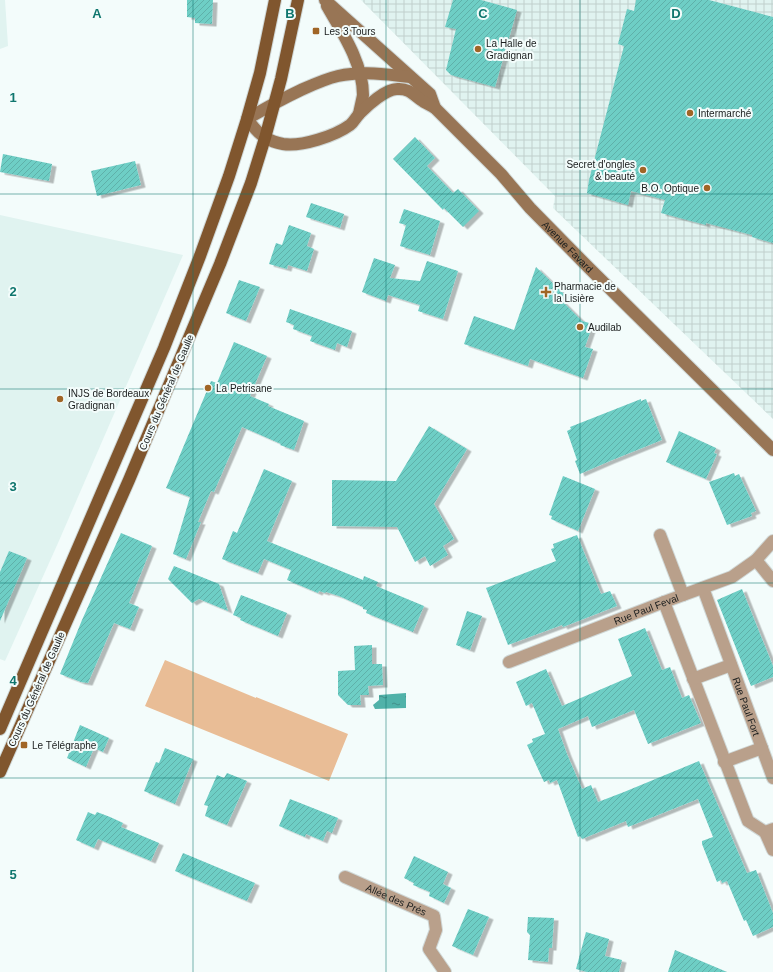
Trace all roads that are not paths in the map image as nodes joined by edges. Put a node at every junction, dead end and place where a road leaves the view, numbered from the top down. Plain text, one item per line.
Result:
1 (275, 0) edge
2 (298, 0) edge
3 (324, 0) edge
4 (360, 74) junction
5 (410, 77) junction
6 (275, 103) junction
7 (434, 108) junction
8 (359, 114) junction
9 (246, 119) junction
10 (265, 138) junction
11 (134, 418) junction
12 (152, 426) junction
13 (773, 450) edge
14 (660, 535) dead end
15 (773, 541) edge
16 (756, 560) junction
17 (773, 581) edge
18 (703, 588) junction
19 (683, 595) junction
20 (664, 602) junction
21 (509, 662) dead end
22 (731, 665) junction
23 (693, 679) junction
24 (0, 729) edge
25 (762, 748) junction
26 (724, 762) junction
27 (0, 772) edge
28 (773, 778) edge
29 (769, 830) edge
30 (773, 850) edge
31 (345, 878) dead end
32 (445, 972) edge

1 - 9 main road, Cours du Général de Gaulle
2 - 6 main road, Cours du Général de Gaulle
3 - 4 street, Avenue Favard
3 - 5 street, Avenue Favard
4 - 5 street
4 - 6 street
4 - 8 street, Avenue Favard
5 - 7 street, Avenue Favard
6 - 9 street
6 - 10 main road, Cours du Général de Gaulle
7 - 8 street, Avenue Favard
7 - 13 street, Avenue Favard
8 - 10 street, Avenue Favard
9 - 10 street, Avenue Favard
9 - 11 main road, Cours du Général de Gaulle
10 - 12 main road, Cours du Général de Gaulle
11 - 12 main road
11 - 24 main road, Cours du Général de Gaulle
12 - 27 main road, Cours du Général de Gaulle
14 - 19 street
15 - 16 street, Rue Paul Feval
16 - 17 street
16 - 18 street, Rue Paul Feval
18 - 19 street, Rue Paul Feval
18 - 22 street, Rue Paul Fort
19 - 20 street, Rue Paul Feval
20 - 21 street, Rue Paul Feval
20 - 23 street
22 - 23 street, Rue Paul Fort
22 - 25 street, Rue Paul Fort
23 - 26 street
25 - 26 street, Rue Paul Fort
25 - 28 street, Rue Paul Fort
26 - 29 street
29 - 30 street
31 - 32 street, Allée des Prés

